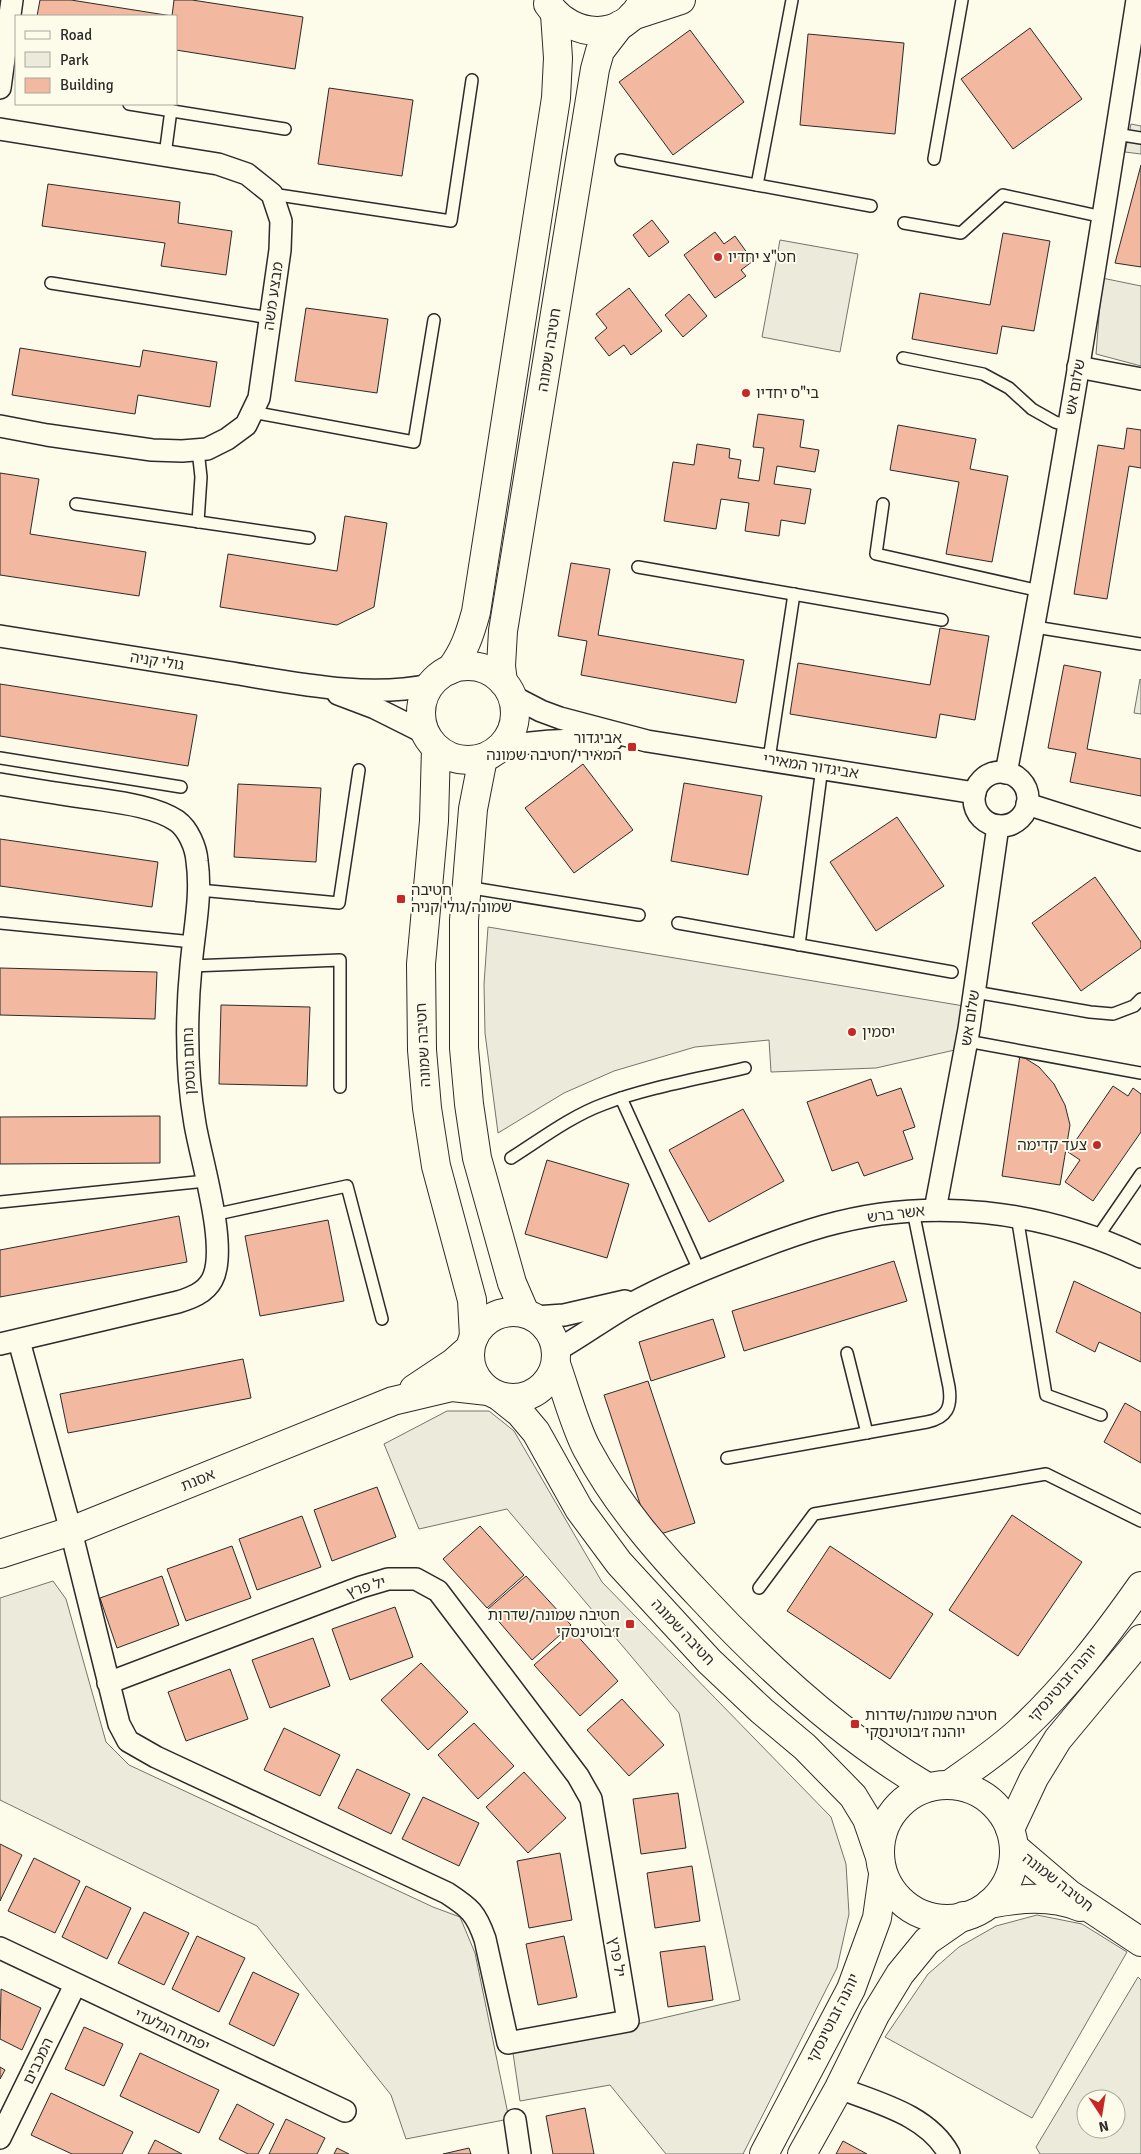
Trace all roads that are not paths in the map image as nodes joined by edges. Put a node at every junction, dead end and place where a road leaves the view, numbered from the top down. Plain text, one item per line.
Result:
1 (12, 0) edge
2 (682, 0) edge
3 (792, 0) edge
4 (962, 0) edge
5 (1137, 0) edge
6 (548, 4) edge
7 (632, 14) edge
8 (472, 80) dead end
9 (0, 88) edge
10 (137, 105) edge
11 (171, 110) junction
12 (0, 129) edge
13 (285, 129) dead end
14 (1116, 134) junction
15 (1141, 138) edge
16 (165, 155) junction
17 (934, 159) dead end
18 (621, 160) dead end
19 (757, 185) junction
20 (272, 194) junction
21 (871, 206) dead end
22 (1103, 216) junction
23 (904, 223) dead end
24 (51, 283) dead end
25 (270, 318) junction
26 (434, 320) dead end
27 (903, 358) dead end
28 (1078, 368) junction
29 (1141, 379) edge
30 (252, 412) junction
31 (0, 426) edge
32 (1068, 426) junction
33 (198, 450) junction
34 (76, 504) dead end
35 (884, 504) dead end
36 (198, 522) junction
37 (309, 538) dead end
38 (638, 567) dead end
39 (1040, 591) junction
40 (794, 594) junction
41 (942, 620) dead end
42 (1034, 627) junction
43 (0, 636) edge
44 (1141, 644) edge
45 (440, 677) junction
46 (314, 686) junction
47 (508, 689) junction
48 (430, 741) junction
49 (647, 741) junction
50 (492, 752) junction
51 (0, 758) edge
52 (769, 759) junction
53 (822, 767) junction
54 (359, 770) dead end
55 (1006, 773) junction
56 (0, 784) edge
57 (181, 787) dead end
58 (975, 793) junction
59 (1027, 804) junction
60 (998, 826) junction
61 (1141, 840) edge
62 (466, 887) junction
63 (199, 890) junction
64 (639, 915) dead end
65 (0, 923) edge
66 (678, 923) dead end
67 (193, 942) junction
68 (799, 945) junction
69 (191, 966) junction
70 (952, 972) dead end
71 (975, 992) junction
72 (1141, 999) edge
73 (967, 1041) junction
74 (745, 1068) dead end
75 (1141, 1073) edge
76 (340, 1088) dead end
77 (621, 1098) junction
78 (511, 1158) dead end
79 (1141, 1174) edge
80 (206, 1181) junction
81 (0, 1202) edge
82 (935, 1210) junction
83 (913, 1211) junction
84 (213, 1215) junction
85 (1017, 1216) junction
86 (1097, 1238) junction
87 (1140, 1256) edge
88 (700, 1272) junction
89 (656, 1291) junction
90 (530, 1315) junction
91 (382, 1319) dead end
92 (10, 1343) edge
93 (472, 1343) junction
94 (847, 1353) dead end
95 (556, 1357) junction
96 (494, 1394) junction
97 (393, 1401) junction
98 (1101, 1415) dead end
99 (867, 1433) junction
100 (727, 1458) dead end
101 (1141, 1521) edge
102 (71, 1531) junction
103 (0, 1554) edge
104 (1141, 1586) edge
105 (759, 1588) dead end
106 (1141, 1638) edge
107 (108, 1683) junction
108 (938, 1786) junction
109 (1012, 1838) junction
110 (881, 1864) junction
111 (988, 1904) junction
112 (964, 1916) junction
113 (1103, 1916) junction
114 (1141, 1942) edge
115 (0, 1948) edge
116 (76, 1984) junction
117 (839, 2088) junction
118 (345, 2111) dead end
119 (515, 2120) dead end
120 (0, 2138) edge
121 (0, 2150) edge
122 (9, 2154) edge
123 (520, 2154) edge
124 (764, 2154) edge
125 (802, 2154) edge
126 (949, 2154) edge

1 - 9 street
2 - 7 street
3 - 19 lane
4 - 17 lane
5 - 14 street, שלום אש
6 - 7 street
6 - 45 street, חטיבה שמונה
7 - 47 street, חטיבה שמונה
8 - 20 lane
10 - 11 lane
11 - 13 lane
11 - 16 lane
12 - 16 street
14 - 15 lane
14 - 22 street, שלום אש
16 - 20 street
18 - 19 lane
19 - 21 lane
20 - 25 street, מבצע משה
22 - 23 lane
22 - 28 street, שלום אש
24 - 25 lane
25 - 30 street, מבצע משה
26 - 30 lane
27 - 32 lane
28 - 29 street
28 - 32 street, שלום אש
30 - 33 street, מבצע משה
31 - 33 street, מבצע משה
32 - 39 street, שלום אש
33 - 36 lane
34 - 36 lane
35 - 39 lane
36 - 37 lane
38 - 40 lane
39 - 42 street, שלום אש
40 - 41 lane
40 - 52 lane
42 - 44 lane
42 - 55 street, שלום אש
43 - 46 street, גולי קניה
45 - 46 street, גולי קניה
45 - 47 street
45 - 48 street
46 - 48 street, גולי קניה
47 - 49 street, אביגדור המאירי
47 - 50 street
48 - 50 street
48 - 93 street, חטיבה שמונה
49 - 50 street, אביגדור המאירי
49 - 52 street, אביגדור המאירי
50 - 62 street
51 - 57 lane
52 - 53 street, אביגדור המאירי
53 - 58 street, אביגדור המאירי
53 - 68 lane
54 - 63 lane
55 - 58 street
55 - 59 street
56 - 63 street, נחום גוטמן
58 - 60 street
59 - 60 street
59 - 61 street
60 - 71 street, שלום אש
62 - 64 lane
62 - 90 street
63 - 67 street, נחום גוטמן
65 - 67 lane
66 - 68 lane
67 - 69 street, נחום גוטמן
68 - 70 lane
69 - 76 lane
69 - 80 street, נחום גוטמן
71 - 72 lane
71 - 73 street, שלום אש
73 - 75 lane
73 - 82 street, שלום אש
74 - 77 lane
77 - 78 lane
77 - 88 lane
79 - 86 lane
80 - 81 lane
80 - 84 street, נחום גוטמן
82 - 83 street, אשר ברש
82 - 85 street, אשר ברש
83 - 88 street, אשר ברש
83 - 99 lane
84 - 91 lane
84 - 92 street, נחום גוטמן
85 - 86 street, אשר ברש
85 - 98 lane
86 - 87 street, אשר ברש
88 - 89 street, אשר ברש
89 - 90 street, אשר ברש
89 - 95 street, אשר ברש
90 - 93 street
90 - 95 street
92 - 102 street, יל פרץ
93 - 96 street
93 - 97 street, אסנת
94 - 99 lane
95 - 96 street
95 - 108 street
96 - 97 street, אסנת
96 - 110 street, חטיבה שמונה
97 - 102 street, אסנת
99 - 100 lane
101 - 105 lane
102 - 103 street, אסנת
102 - 107 street, יל פרץ
104 - 108 street, יוהנה זבוטינסקי
106 - 109 street, יוהנה זבוטינסקי
107 - 107 street, יל פרץ
108 - 109 street
108 - 110 street
109 - 111 street
109 - 113 street, חטיבה שמונה
110 - 112 street
110 - 124 street, יוהנה זבוטינסקי
111 - 112 street
111 - 113 street, חטיבה שמונה
112 - 117 street
113 - 114 street, חטיבה שמונה
115 - 116 street, יפתח הגלעדי
116 - 118 street, יפתח הגלעדי
116 - 120 street, המכבים
117 - 125 street
117 - 126 street
119 - 123 street
121 - 122 street

